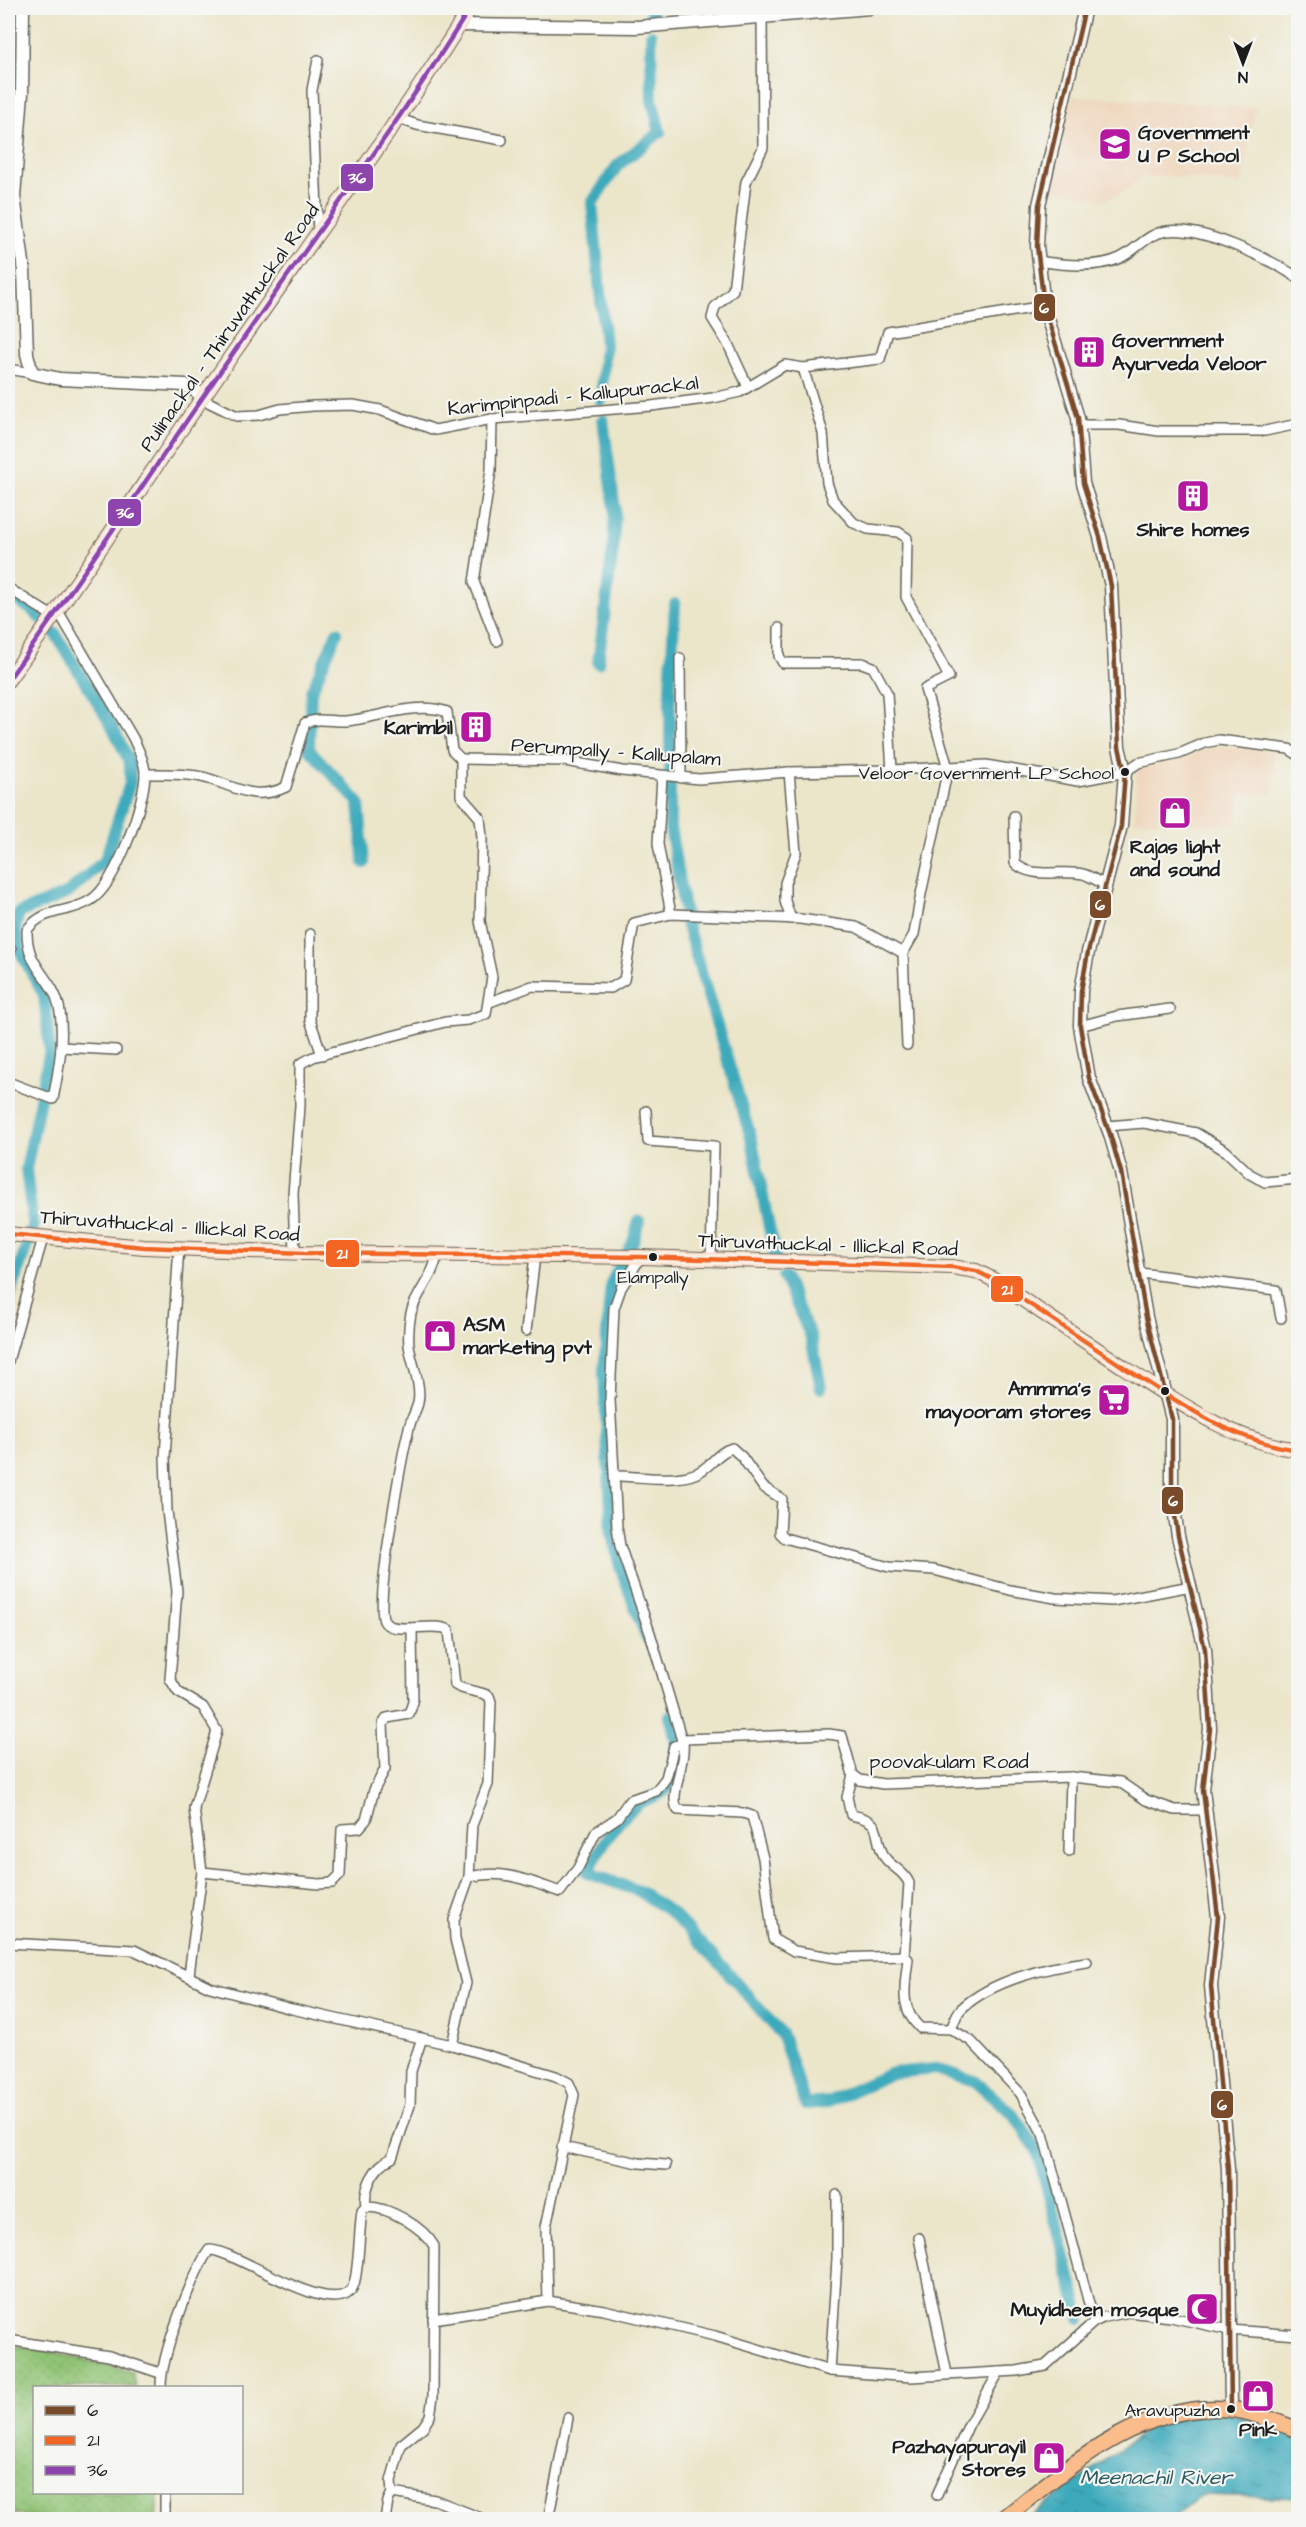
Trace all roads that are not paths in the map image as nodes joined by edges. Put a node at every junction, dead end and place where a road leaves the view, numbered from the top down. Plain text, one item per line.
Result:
1 (23, 8) edge
2 (470, 8) edge
3 (870, 8) edge
4 (1085, 8) edge
5 (762, 15) junction
6 (459, 25) junction
7 (318, 60) dead end
8 (397, 118) junction
9 (502, 140) dead end
10 (11, 184) edge
11 (318, 233) junction
12 (1038, 261) junction
13 (1299, 278) edge
14 (1044, 306) junction
15 (803, 368) junction
16 (8, 369) edge
17 (32, 373) junction
18 (748, 387) junction
19 (203, 397) junction
20 (492, 419) junction
21 (1299, 424) edge
22 (1079, 425) junction
23 (8, 588) edge
24 (54, 616) junction
25 (779, 628) dead end
26 (497, 640) dead end
27 (680, 658) dead end
28 (8, 680) edge
29 (1299, 755) edge
30 (461, 759) junction
31 (948, 768) junction
32 (892, 770) junction
33 (789, 772) junction
34 (1125, 772) junction
35 (145, 774) junction
36 (662, 776) junction
37 (681, 778) junction
38 (1014, 816) dead end
39 (1105, 885) junction
40 (675, 914) junction
41 (791, 919) junction
42 (310, 934) dead end
43 (903, 953) junction
44 (490, 1002) junction
45 (1170, 1009) dead end
46 (1080, 1026) junction
47 (906, 1045) dead end
48 (61, 1047) junction
49 (116, 1050) dead end
50 (322, 1055) junction
51 (8, 1082) edge
52 (646, 1111) dead end
53 (1107, 1126) junction
54 (1299, 1179) edge
55 (14, 1235) edge
56 (41, 1238) junction
57 (179, 1247) junction
58 (295, 1253) junction
59 (437, 1256) junction
60 (535, 1256) junction
61 (630, 1257) junction
62 (711, 1259) junction
63 (1140, 1273) junction
64 (1281, 1318) dead end
65 (526, 1331) dead end
66 (8, 1361) edge
67 (1165, 1394) junction
68 (1299, 1450) edge
69 (616, 1476) junction
70 (1191, 1586) junction
71 (412, 1628) junction
72 (680, 1743) junction
73 (853, 1775) junction
74 (1071, 1777) junction
75 (1204, 1810) junction
76 (1069, 1851) dead end
77 (202, 1872) junction
78 (469, 1877) junction
79 (8, 1943) edge
80 (904, 1956) junction
81 (1087, 1962) dead end
82 (189, 1975) junction
83 (951, 2030) junction
84 (422, 2038) junction
85 (452, 2044) junction
86 (562, 2147) junction
87 (666, 2165) dead end
88 (837, 2195) dead end
89 (366, 2207) junction
90 (920, 2238) dead end
91 (548, 2301) junction
92 (433, 2319) junction
93 (1094, 2322) junction
94 (1229, 2330) junction
95 (1299, 2335) edge
96 (8, 2340) edge
97 (830, 2371) junction
98 (999, 2372) junction
99 (160, 2373) junction
100 (947, 2374) junction
101 (161, 2386) edge
102 (1231, 2409) junction
103 (568, 2418) dead end
104 (1299, 2430) edge
105 (392, 2493) junction
106 (165, 2494) edge
107 (937, 2496) dead end
108 (165, 2520) edge
109 (385, 2520) edge
110 (486, 2520) edge
111 (548, 2520) edge
112 (1002, 2520) edge

1 - 10 street
2 - 6 main road, Pulinackal - Thiruvathuckal Road
3 - 5 street
4 - 12 street
5 - 6 street
5 - 18 street
6 - 8 main road, Pulinackal - Thiruvathuckal Road
7 - 11 street
8 - 9 street
8 - 11 main road, Pulinackal - Thiruvathuckal Road
10 - 17 street
11 - 19 main road, Pulinackal - Thiruvathuckal Road
12 - 13 street
12 - 14 street
14 - 15 street, Karimpinpadi - Kallupurackal
14 - 22 street
15 - 18 street, Karimpinpadi - Kallupurackal
15 - 31 street
16 - 17 street
17 - 19 street
18 - 20 street, Karimpinpadi - Kallupurackal
19 - 20 street, Karimpinpadi - Kallupurackal
19 - 24 main road, Pulinackal - Thiruvathuckal Road
20 - 26 street
21 - 22 street
22 - 34 street
23 - 24 street
24 - 28 main road, Pulinackal - Thiruvathuckal Road
24 - 35 street
25 - 32 street
27 - 37 street
29 - 34 street, Perumpally - Kallupalam
30 - 35 street
30 - 36 street, Perumpally - Kallupalam
30 - 44 street
31 - 32 street, Perumpally - Kallupalam
31 - 34 street, Perumpally - Kallupalam
31 - 43 street
32 - 33 street, Perumpally - Kallupalam
33 - 37 street, Perumpally - Kallupalam
33 - 41 street
34 - 39 street
35 - 48 street
36 - 37 street, Perumpally - Kallupalam
36 - 40 street
38 - 39 street
39 - 46 street
40 - 41 street
40 - 44 street
41 - 43 street
42 - 50 street
43 - 47 street
44 - 50 street
45 - 46 street
46 - 53 street
48 - 49 street
48 - 51 street
50 - 58 street
52 - 62 street
53 - 54 street
53 - 63 street
55 - 56 main road, Thiruvathuckal - Illickal Road
56 - 57 main road, Thiruvathuckal - Illickal Road
56 - 66 street
57 - 58 main road, Thiruvathuckal - Illickal Road
57 - 77 street
58 - 59 main road, Thiruvathuckal - Illickal Road
59 - 60 main road, Thiruvathuckal - Illickal Road
59 - 71 street
60 - 61 main road, Thiruvathuckal - Illickal Road
60 - 65 street
61 - 62 main road, Thiruvathuckal - Illickal Road
61 - 69 street
62 - 67 main road, Thiruvathuckal - Illickal Road
63 - 64 street
63 - 67 street
67 - 68 main road, Thiruvathuckal - Illickal Road
67 - 70 street
69 - 70 street
69 - 72 street
70 - 75 street
71 - 77 street
71 - 78 street
72 - 73 street, poovakulam Road
72 - 78 street
72 - 80 street
73 - 74 street, poovakulam Road
73 - 80 street
74 - 75 street, poovakulam Road
74 - 76 street
75 - 94 street
77 - 82 street
78 - 85 street
79 - 82 street
80 - 83 street
81 - 83 street
82 - 84 street
83 - 93 street
84 - 85 street
84 - 89 street
85 - 86 street
86 - 87 street
86 - 91 street
88 - 97 street
89 - 92 street
89 - 99 street
90 - 100 street
91 - 92 street
91 - 97 street
92 - 105 street
93 - 94 street
93 - 98 street
94 - 95 street
94 - 102 street
96 - 99 street
97 - 100 street
98 - 100 street
98 - 107 street
99 - 101 street
102 - 104 main road
102 - 112 main road
103 - 111 street
105 - 109 street
105 - 110 street
106 - 108 street

